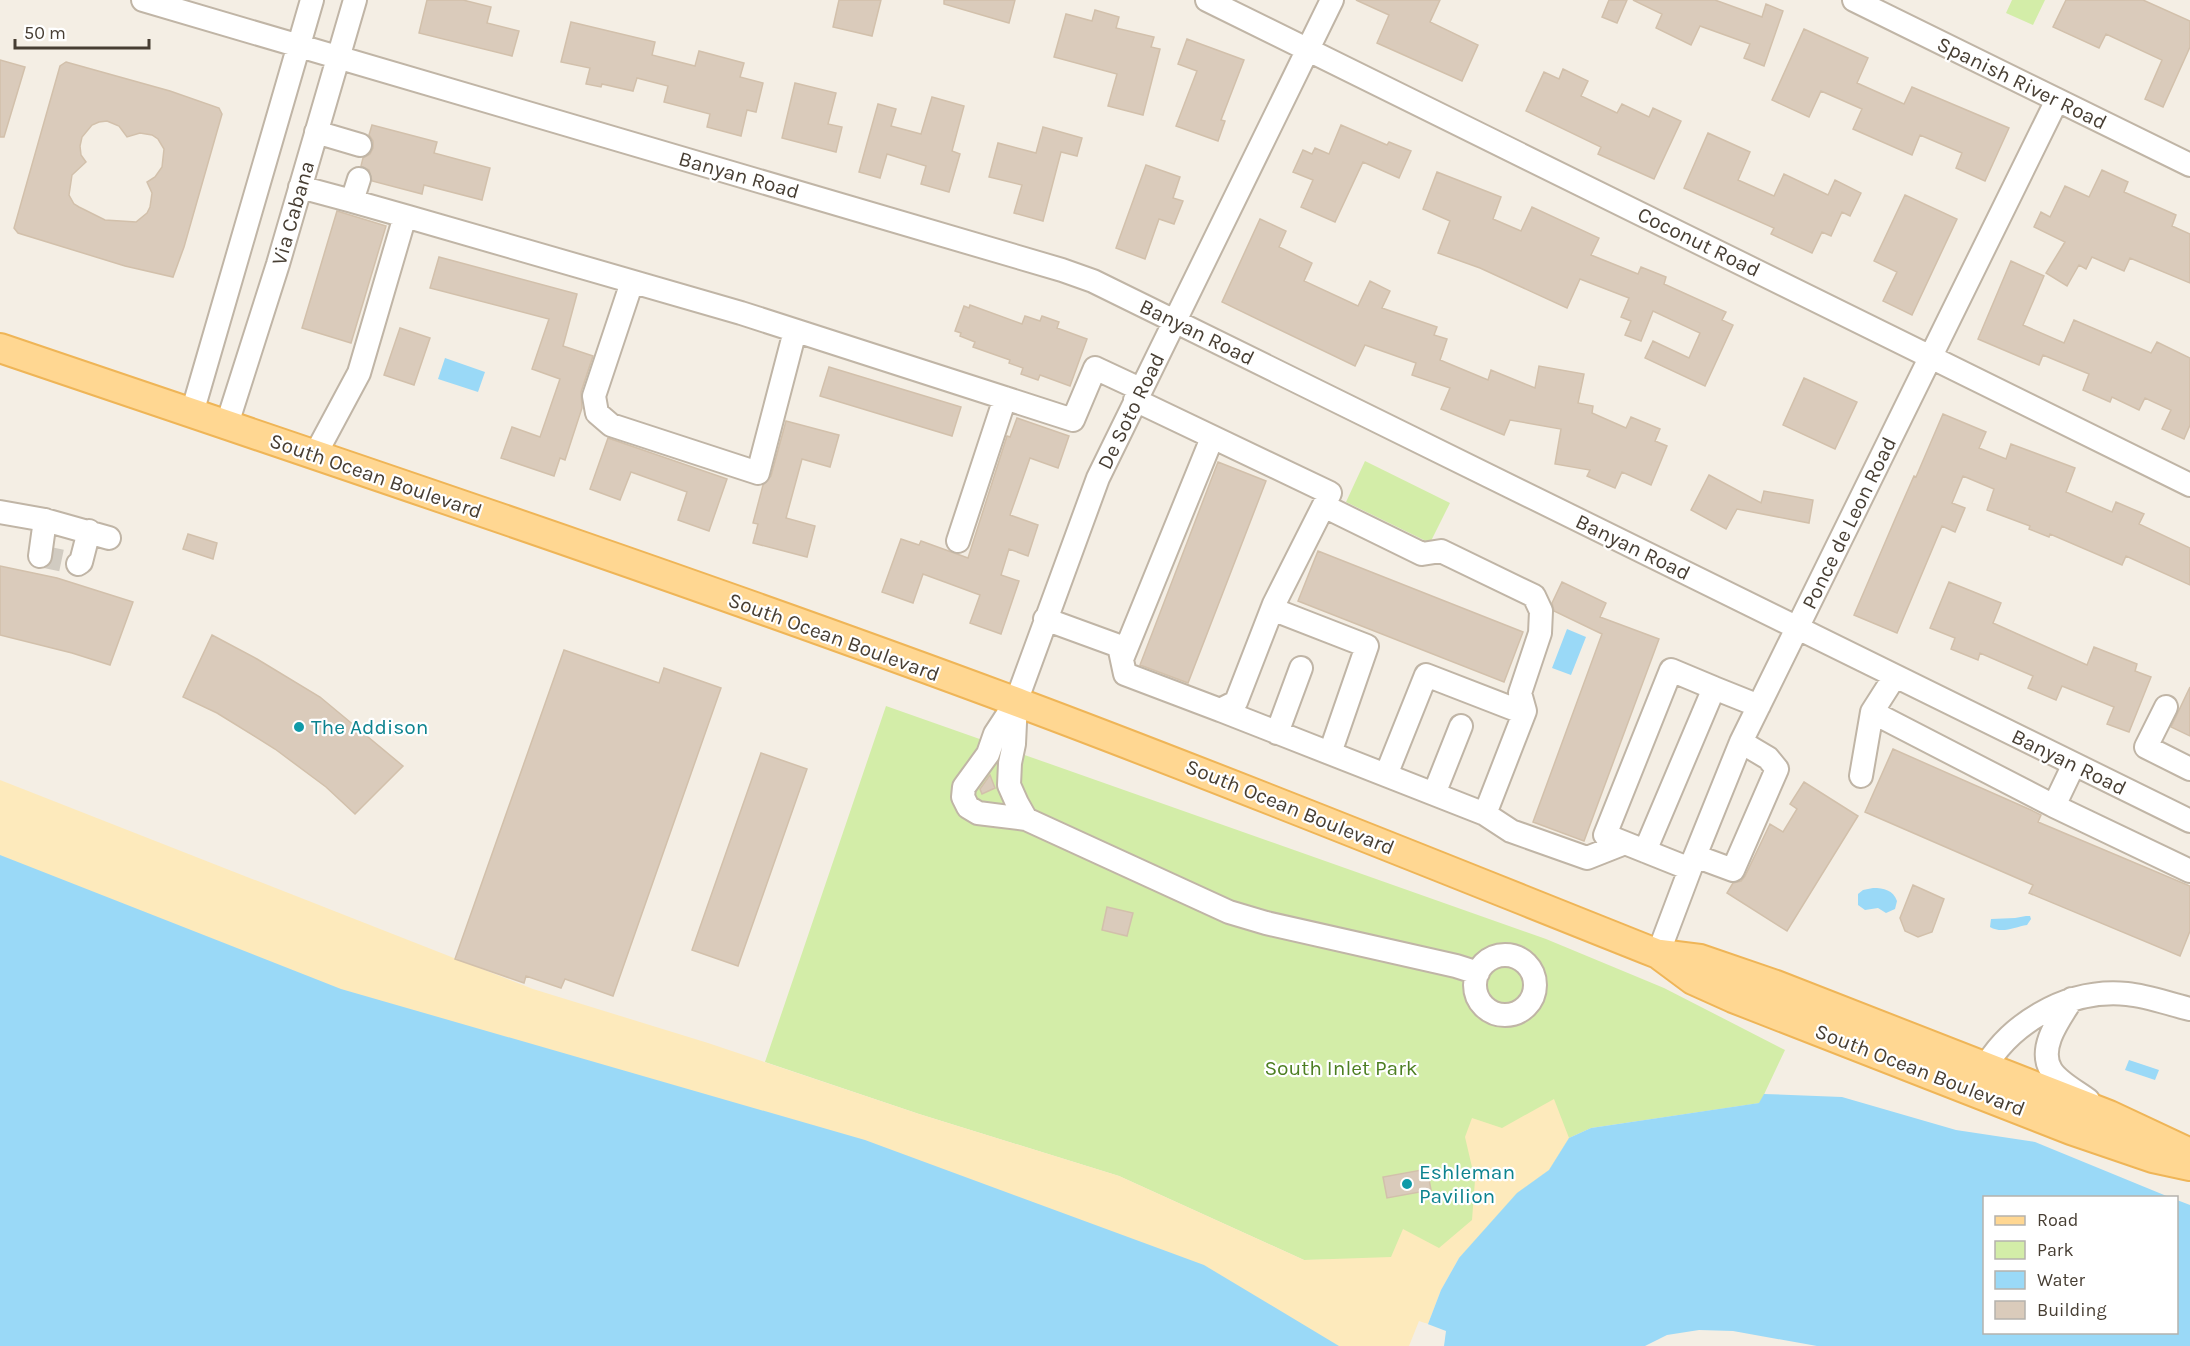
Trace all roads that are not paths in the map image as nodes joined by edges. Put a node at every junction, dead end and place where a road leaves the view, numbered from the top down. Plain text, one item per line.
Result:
1 (143, 0) edge
2 (312, 0) edge
3 (355, 0) edge
4 (1207, 0) edge
5 (1332, 0) edge
6 (1854, 0) edge
7 (299, 46) junction
8 (1307, 50) junction
9 (338, 57) junction
10 (2057, 100) junction
11 (316, 132) junction
12 (360, 145) dead end
13 (2190, 165) edge
14 (359, 179) dead end
15 (300, 187) junction
16 (352, 201) junction
17 (405, 216) junction
18 (632, 282) junction
19 (1174, 321) junction
20 (795, 331) junction
21 (0, 348) edge
22 (1931, 357) junction
23 (1138, 395) junction
24 (1005, 398) junction
25 (192, 413) junction
26 (227, 424) junction
27 (1212, 438) junction
28 (315, 455) junction
29 (2190, 485) edge
30 (1324, 506) junction
31 (0, 512) edge
32 (45, 520) junction
33 (958, 541) dead end
34 (40, 555) dead end
35 (78, 564) dead end
36 (1272, 609) junction
37 (1045, 619) junction
38 (1797, 628) junction
39 (1122, 659) junction
40 (1301, 668) dead end
41 (1895, 676) junction
42 (1714, 688) junction
43 (1016, 702) junction
44 (1759, 706) junction
45 (2166, 707) dead end
46 (1220, 710) junction
47 (1872, 712) junction
48 (1524, 713) junction
49 (1461, 726) dead end
50 (1277, 733) junction
51 (1741, 742) junction
52 (1330, 753) junction
53 (2074, 764) junction
54 (2190, 769) edge
55 (1386, 776) junction
56 (1861, 776) dead end
57 (1434, 794) junction
58 (2054, 806) junction
59 (1485, 814) junction
60 (1026, 819) junction
61 (2190, 821) edge
62 (1635, 847) junction
63 (1692, 863) junction
64 (2190, 872) edge
65 (1658, 954) junction
66 (1478, 973) dead end
67 (2072, 999) junction
68 (2190, 1009) edge
69 (1979, 1079) junction
70 (2109, 1114) junction
71 (2190, 1153) edge
72 (2190, 1166) edge

1 - 7 street, Banyan Road
2 - 7 street, Via Cabana
3 - 9 street, Via Cabana
4 - 8 street, Coconut Road
5 - 8 street, De Soto Road
6 - 10 street, Spanish River Road
7 - 9 street, Banyan Road
7 - 25 street, Via Cabana
8 - 19 street, De Soto Road
8 - 22 street, Coconut Road
9 - 11 street, Via Cabana
9 - 19 street, Banyan Road
10 - 13 street, Spanish River Road
10 - 22 street, Ponce de Leon Road
11 - 12 street
11 - 15 street, Via Cabana
14 - 16 street
15 - 16 street
15 - 26 street, Via Cabana
16 - 17 street
17 - 18 street
17 - 28 street
18 - 20 street
18 - 20 street
19 - 23 street, De Soto Road
19 - 38 street, Banyan Road
20 - 24 street
21 - 25 main road, South Ocean Boulevard
22 - 29 street, Coconut Road
22 - 38 street, Ponce de Leon Road
23 - 24 street
23 - 27 street
23 - 37 street, De Soto Road
24 - 33 street
25 - 26 main road, South Ocean Boulevard
26 - 28 main road, South Ocean Boulevard
27 - 30 street
27 - 39 street
28 - 43 main road, South Ocean Boulevard
30 - 36 street
30 - 48 street
31 - 32 street
32 - 34 street
32 - 35 street
36 - 46 street
36 - 52 street
37 - 39 street
37 - 43 street, De Soto Road
38 - 41 street, Banyan Road
38 - 44 street, Ponce de Leon Road
39 - 46 street
40 - 50 street
41 - 47 street
41 - 53 street, Banyan Road
42 - 44 street
42 - 62 street
42 - 62 street
43 - 60 street
43 - 60 street
43 - 65 main road, South Ocean Boulevard
44 - 51 street, Ponce de Leon Road
45 - 54 street
46 - 50 street
47 - 56 street
47 - 58 street
48 - 55 street
48 - 59 street
49 - 57 street
50 - 52 street
51 - 63 street, Ponce de Leon Road
51 - 63 street
52 - 55 street
53 - 58 street
53 - 61 street, Banyan Road
55 - 57 street
57 - 59 street
58 - 64 street
59 - 62 street
60 - 66 street
62 - 63 street
63 - 65 street, Ponce de Leon Road
65 - 69 main road, South Ocean Boulevard
67 - 68 street
67 - 69 street
67 - 70 street
69 - 70 main road, South Ocean Boulevard
69 - 72 main road, South Ocean Boulevard
70 - 71 main road, South Ocean Boulevard

